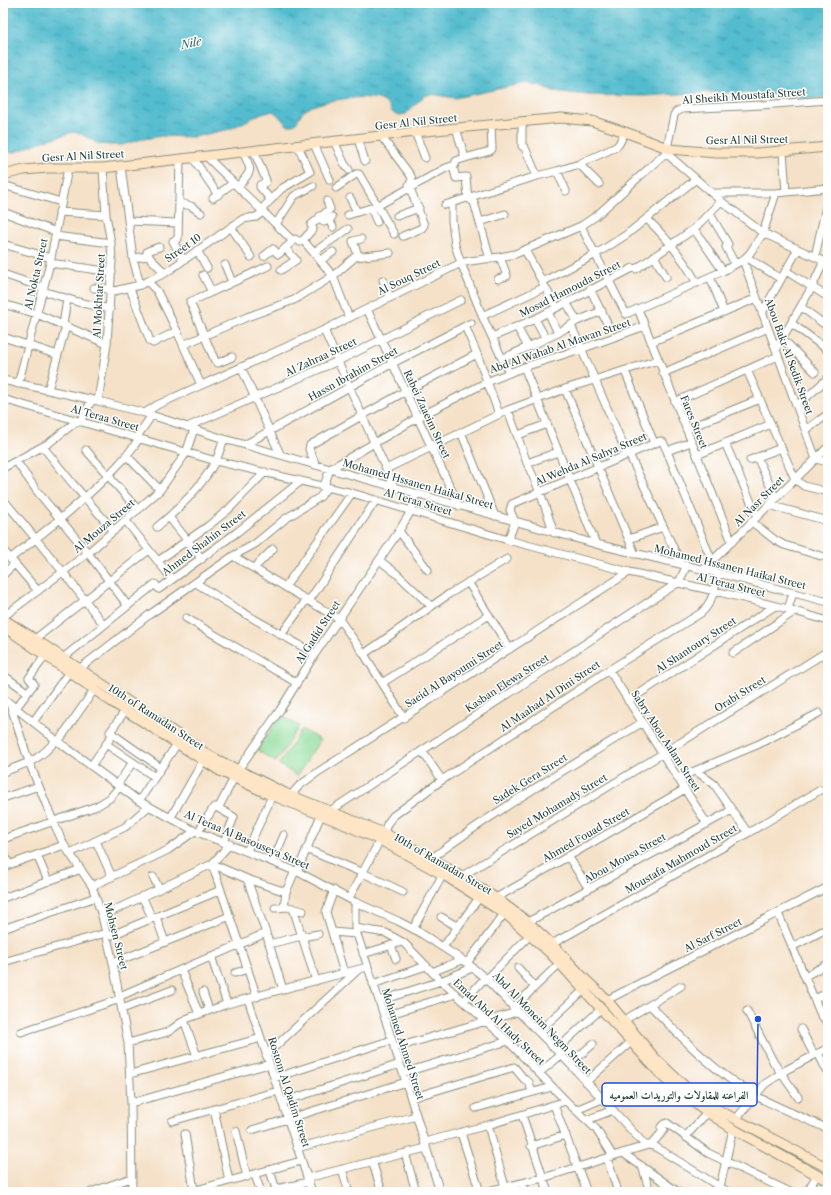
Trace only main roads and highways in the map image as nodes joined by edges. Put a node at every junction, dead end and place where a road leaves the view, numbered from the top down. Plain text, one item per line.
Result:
1 (828, 147) edge
2 (4, 177) edge
3 (3, 623) edge
4 (115, 699) junction
5 (236, 774) junction
6 (382, 836) junction
7 (587, 987) junction
8 (828, 1168) edge
9 (828, 1181) edge

1 - 2 main road, Gesr Al Nil Street
3 - 4 main road, 10th of Ramadan Street
3 - 4 main road, 10th of Ramadan Street
4 - 5 main road, 10th of Ramadan Street
4 - 5 main road, 10th of Ramadan Street
5 - 6 main road, 10th of Ramadan Street
5 - 6 main road, 10th of Ramadan Street
6 - 7 main road, 10th of Ramadan Street
6 - 7 main road, 10th of Ramadan Street
7 - 8 main road, 10th of Ramadan Street
7 - 9 main road, 10th of Ramadan Street

